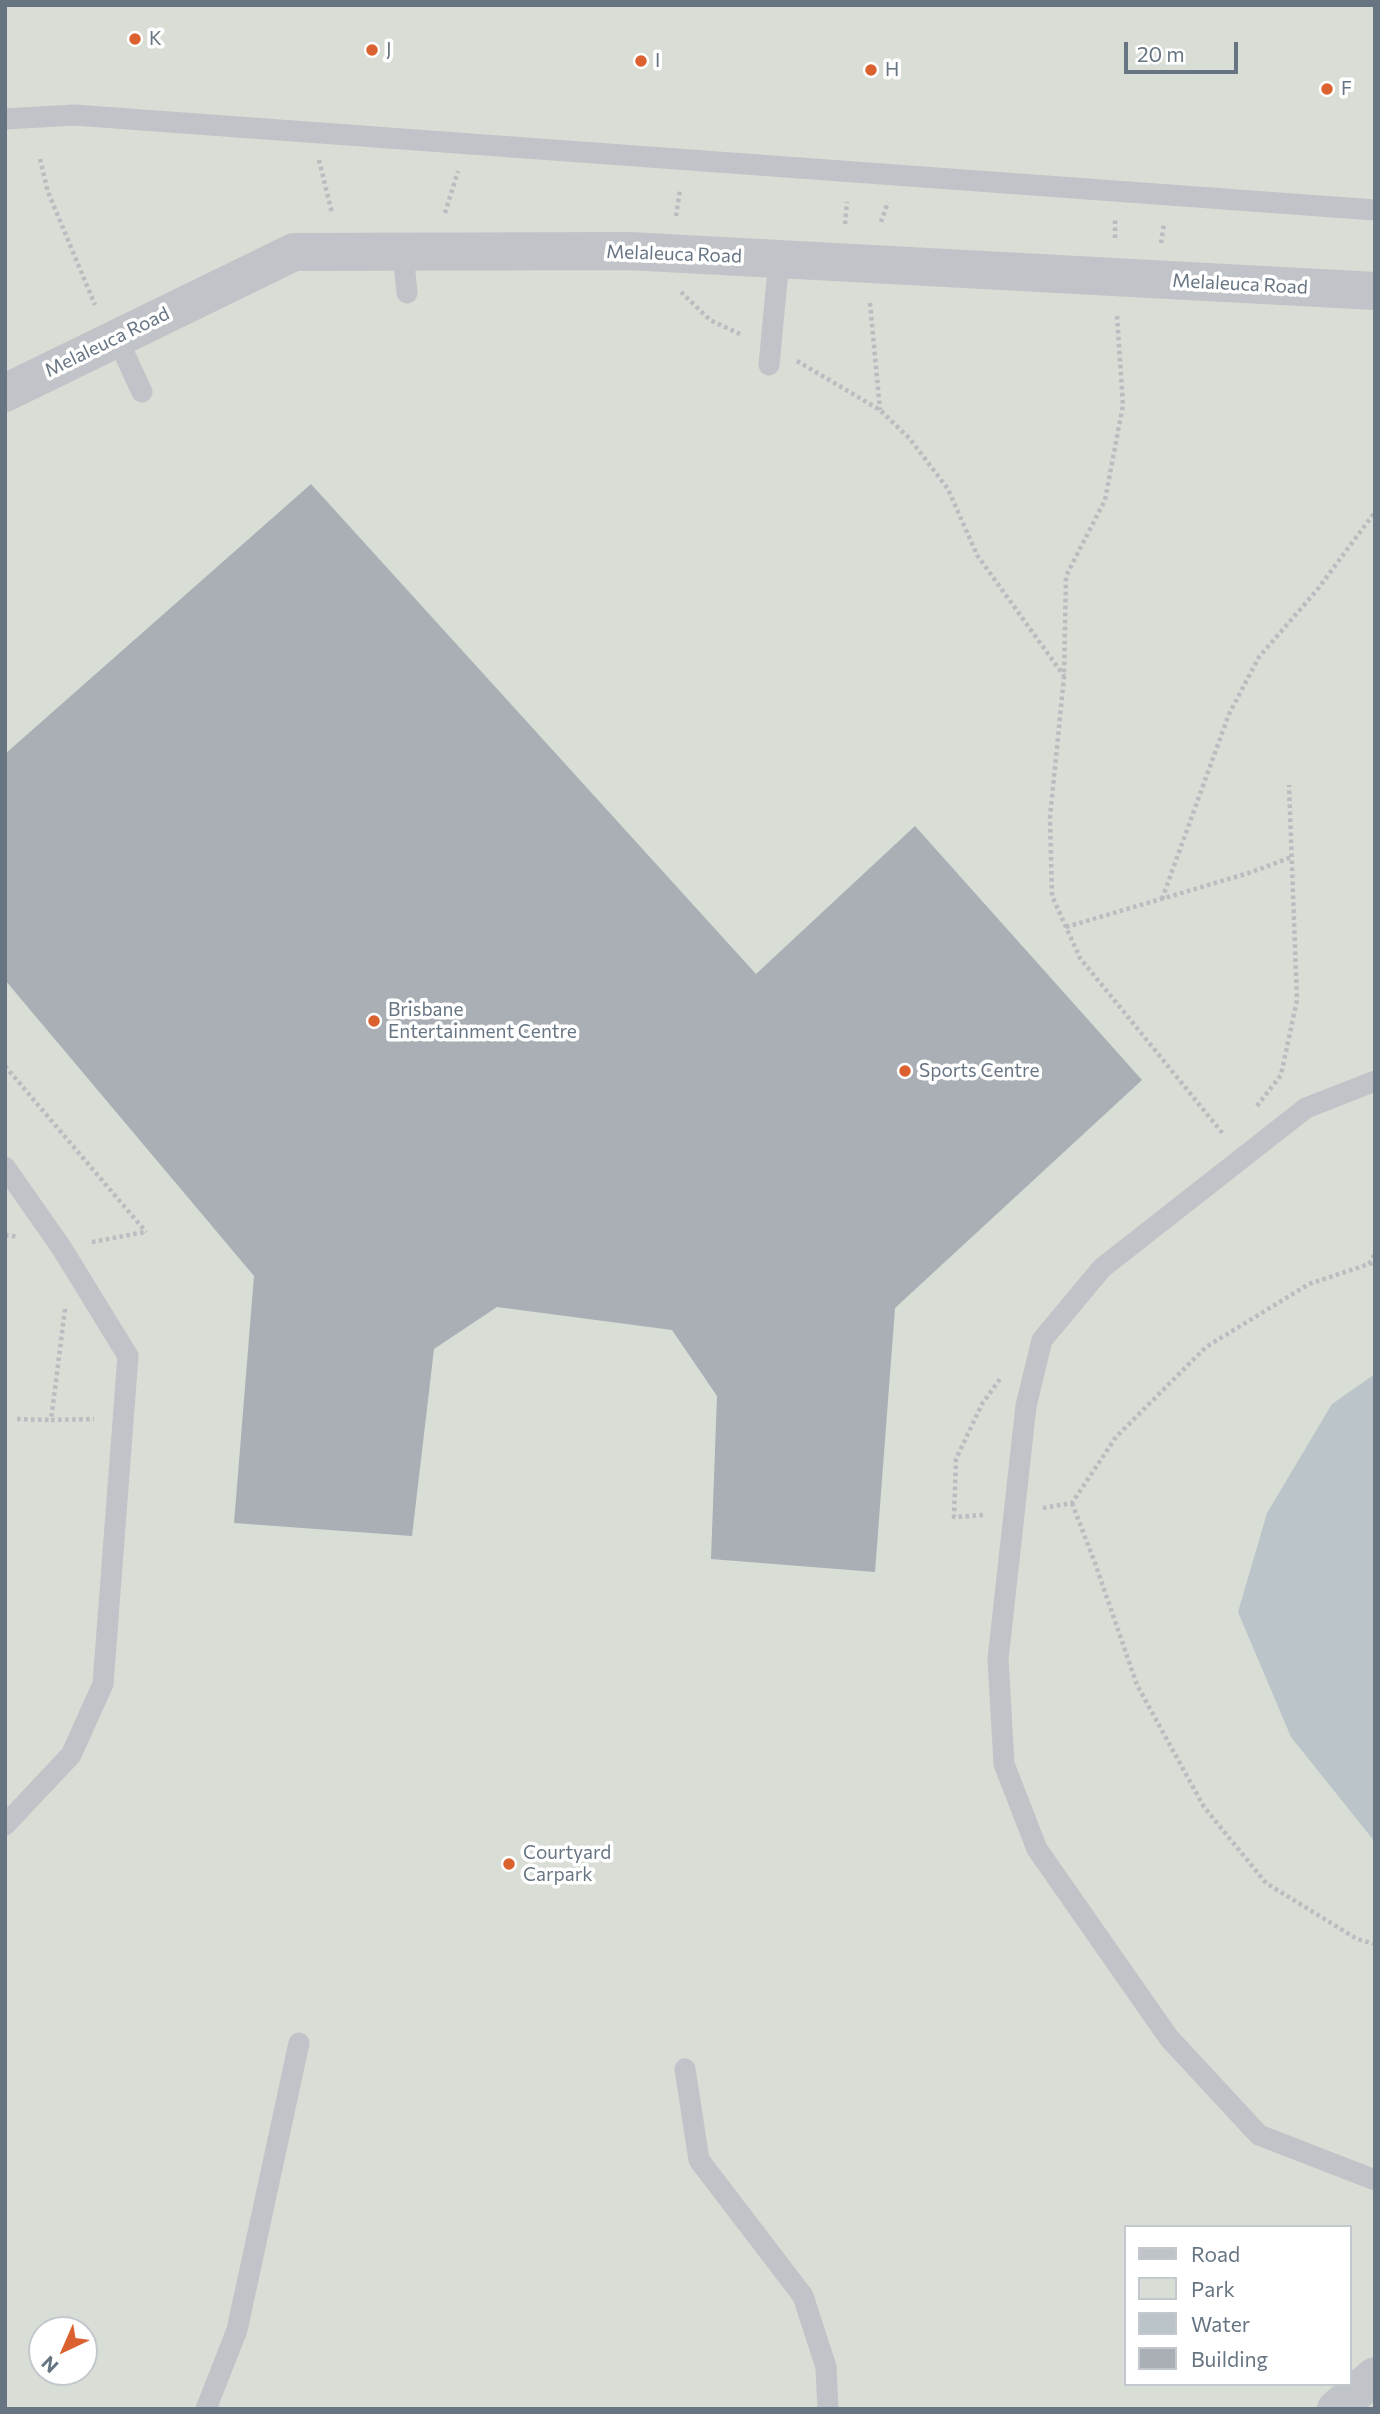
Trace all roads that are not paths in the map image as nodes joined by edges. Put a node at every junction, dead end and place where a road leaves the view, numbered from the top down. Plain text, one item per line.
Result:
1 (5, 119) edge
2 (1375, 210) edge
3 (403, 252) junction
4 (779, 259) junction
5 (1375, 291) edge
6 (407, 293) dead end
7 (117, 338) junction
8 (770, 357) road end
9 (12, 384) edge
10 (142, 392) dead end
11 (1375, 1081) edge
12 (5, 1167) edge
13 (5, 1825) edge
14 (299, 2043) dead end
15 (684, 2069) dead end
16 (1375, 2180) edge
17 (1375, 2376) edge
18 (206, 2409) edge
19 (828, 2409) edge
20 (1336, 2409) edge

1 - 2 lane
3 - 4 street, Melaleuca Road
3 - 6 lane
3 - 7 street, Melaleuca Road
4 - 5 street, Melaleuca Road
4 - 8 lane
7 - 9 street, Melaleuca Road
7 - 10 lane
11 - 16 lane
12 - 13 lane
14 - 18 lane
15 - 19 lane
17 - 20 street

